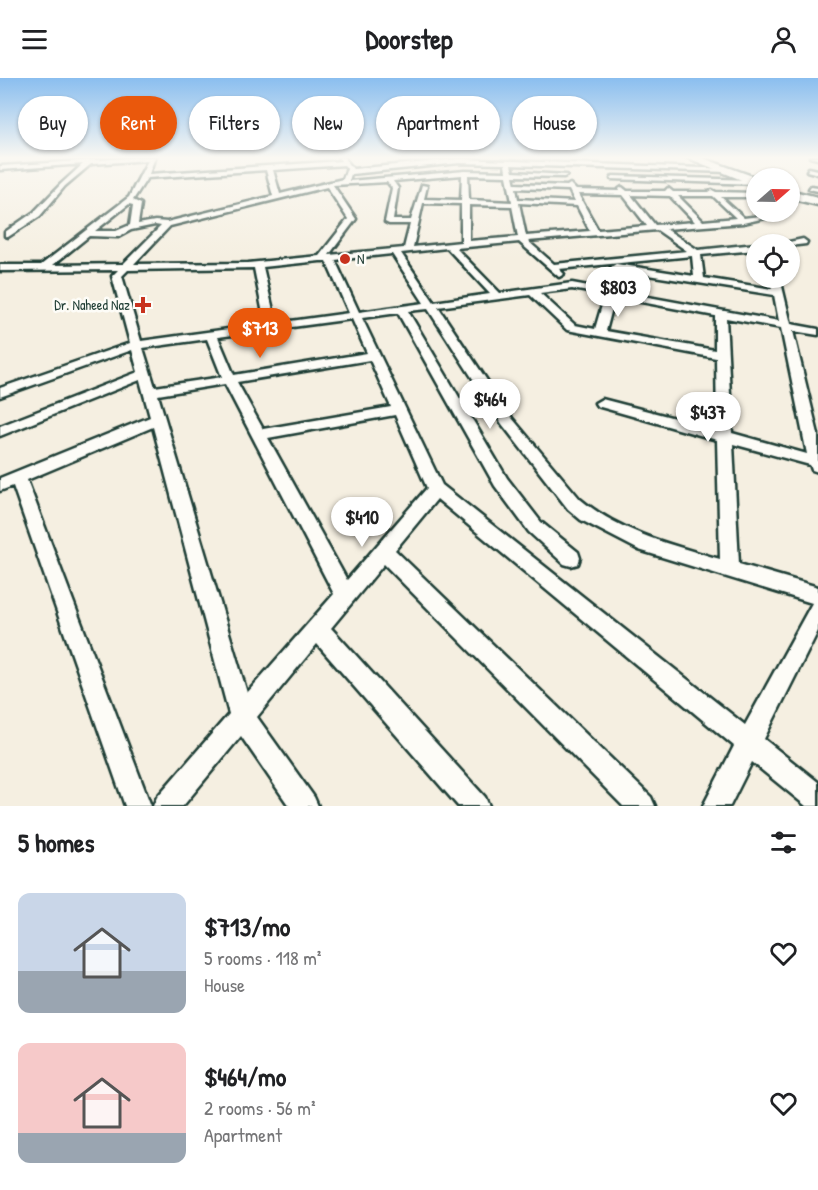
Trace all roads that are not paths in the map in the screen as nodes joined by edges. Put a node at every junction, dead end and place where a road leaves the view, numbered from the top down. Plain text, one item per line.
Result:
1 (57, 191) edge
2 (135, 191) edge
3 (275, 191) edge
4 (292, 191) edge
5 (347, 191) edge
6 (394, 191) edge
7 (423, 191) edge
8 (465, 191) edge
9 (513, 191) edge
10 (573, 191) edge
11 (590, 191) edge
12 (669, 191) edge
13 (710, 191) edge
14 (626, 193) junction
15 (672, 194) junction
16 (714, 195) junction
17 (742, 195) junction
18 (746, 195) edge
19 (276, 197) junction
20 (800, 197) edge
21 (746, 198) edge
22 (128, 201) junction
23 (421, 201) junction
24 (818, 201) edge
25 (465, 202) junction
26 (515, 203) junction
27 (580, 204) junction
28 (743, 221) junction
29 (746, 221) edge
30 (415, 222) junction
31 (168, 224) junction
32 (701, 224) junction
33 (134, 227) junction
34 (657, 229) junction
35 (88, 232) junction
36 (8, 234) dead end
37 (596, 234) junction
38 (523, 241) junction
39 (800, 243) edge
40 (803, 243) dead end
41 (465, 244) junction
42 (449, 245) junction
43 (746, 248) edge
44 (402, 250) junction
45 (696, 253) junction
46 (325, 259) junction
47 (594, 264) junction
48 (258, 265) junction
49 (44, 267) junction
50 (126, 267) junction
51 (552, 267) junction
52 (0, 268) edge
53 (699, 281) junction
54 (572, 286) junction
55 (777, 288) edge
56 (532, 291) junction
57 (610, 293) junction
58 (778, 293) junction
59 (498, 296) junction
60 (430, 305) junction
61 (401, 309) junction
62 (720, 314) junction
63 (355, 315) junction
64 (785, 326) junction
65 (271, 327) junction
66 (818, 332) edge
67 (599, 334) junction
68 (211, 335) junction
69 (136, 345) junction
70 (721, 355) junction
71 (374, 356) junction
72 (145, 374) junction
73 (229, 379) junction
74 (150, 392) junction
75 (0, 393) edge
76 (602, 403) dead end
77 (399, 410) junction
78 (158, 419) junction
79 (0, 431) edge
80 (259, 435) junction
81 (725, 437) junction
82 (818, 463) edge
83 (5, 481) edge
84 (436, 489) junction
85 (383, 551) junction
86 (571, 558) dead end
87 (730, 570) junction
88 (345, 596) junction
89 (818, 596) edge
90 (818, 610) edge
91 (317, 628) junction
92 (242, 716) junction
93 (749, 742) junction
94 (818, 799) edge
95 (138, 806) edge
96 (166, 806) edge
97 (305, 806) edge
98 (476, 806) edge
99 (642, 806) edge
100 (716, 806) edge

1 - 36 street
2 - 22 street
3 - 19 street
4 - 19 street
5 - 46 street
6 - 30 street
7 - 23 street
8 - 25 street
9 - 26 street
10 - 27 street
11 - 14 street
12 - 15 street
13 - 16 street
14 - 15 street
14 - 34 street
15 - 16 street
15 - 32 street
16 - 17 street
16 - 28 street
17 - 18 street
17 - 21 street
19 - 31 street
20 - 24 highway
22 - 33 street
22 - 35 street
23 - 25 street
23 - 30 street
25 - 26 street
25 - 41 street
26 - 27 street
26 - 38 street
27 - 37 street
28 - 29 street
28 - 32 street
30 - 44 street
31 - 33 street
31 - 50 street
32 - 34 street
33 - 35 street
34 - 37 street
34 - 45 street
35 - 49 street
37 - 38 street
38 - 41 street
38 - 51 street
39 - 40 street
41 - 42 street
42 - 44 street
42 - 59 street
43 - 45 street
44 - 46 street
44 - 60 street
45 - 47 street
45 - 53 street
46 - 48 street
46 - 63 street
47 - 51 street
47 - 53 street
48 - 50 street
48 - 65 street
49 - 50 street
49 - 52 street
50 - 69 street
51 - 54 street
53 - 58 street
54 - 56 street
54 - 57 street
55 - 58 street
56 - 59 street
56 - 67 street
57 - 62 street
57 - 67 street
58 - 64 street
59 - 60 street
60 - 61 street
60 - 87 street
61 - 63 street
61 - 86 street
62 - 64 street
62 - 70 street
63 - 65 street
63 - 71 street
64 - 66 street
64 - 82 street
65 - 68 street
67 - 70 street
68 - 69 street
68 - 73 street
69 - 72 street
69 - 75 street
70 - 81 street
71 - 73 street
71 - 77 street
72 - 74 street
72 - 79 street
73 - 74 street
73 - 80 street
74 - 78 street
76 - 81 street
77 - 80 street
77 - 84 street
78 - 83 street
78 - 92 street
80 - 88 street
81 - 82 street
81 - 87 street
83 - 95 street
84 - 85 street
84 - 93 street
85 - 88 street
85 - 99 street
87 - 89 street
88 - 91 street
90 - 93 street
91 - 92 street
91 - 98 street
92 - 96 street
92 - 97 street
93 - 94 street
93 - 100 street

